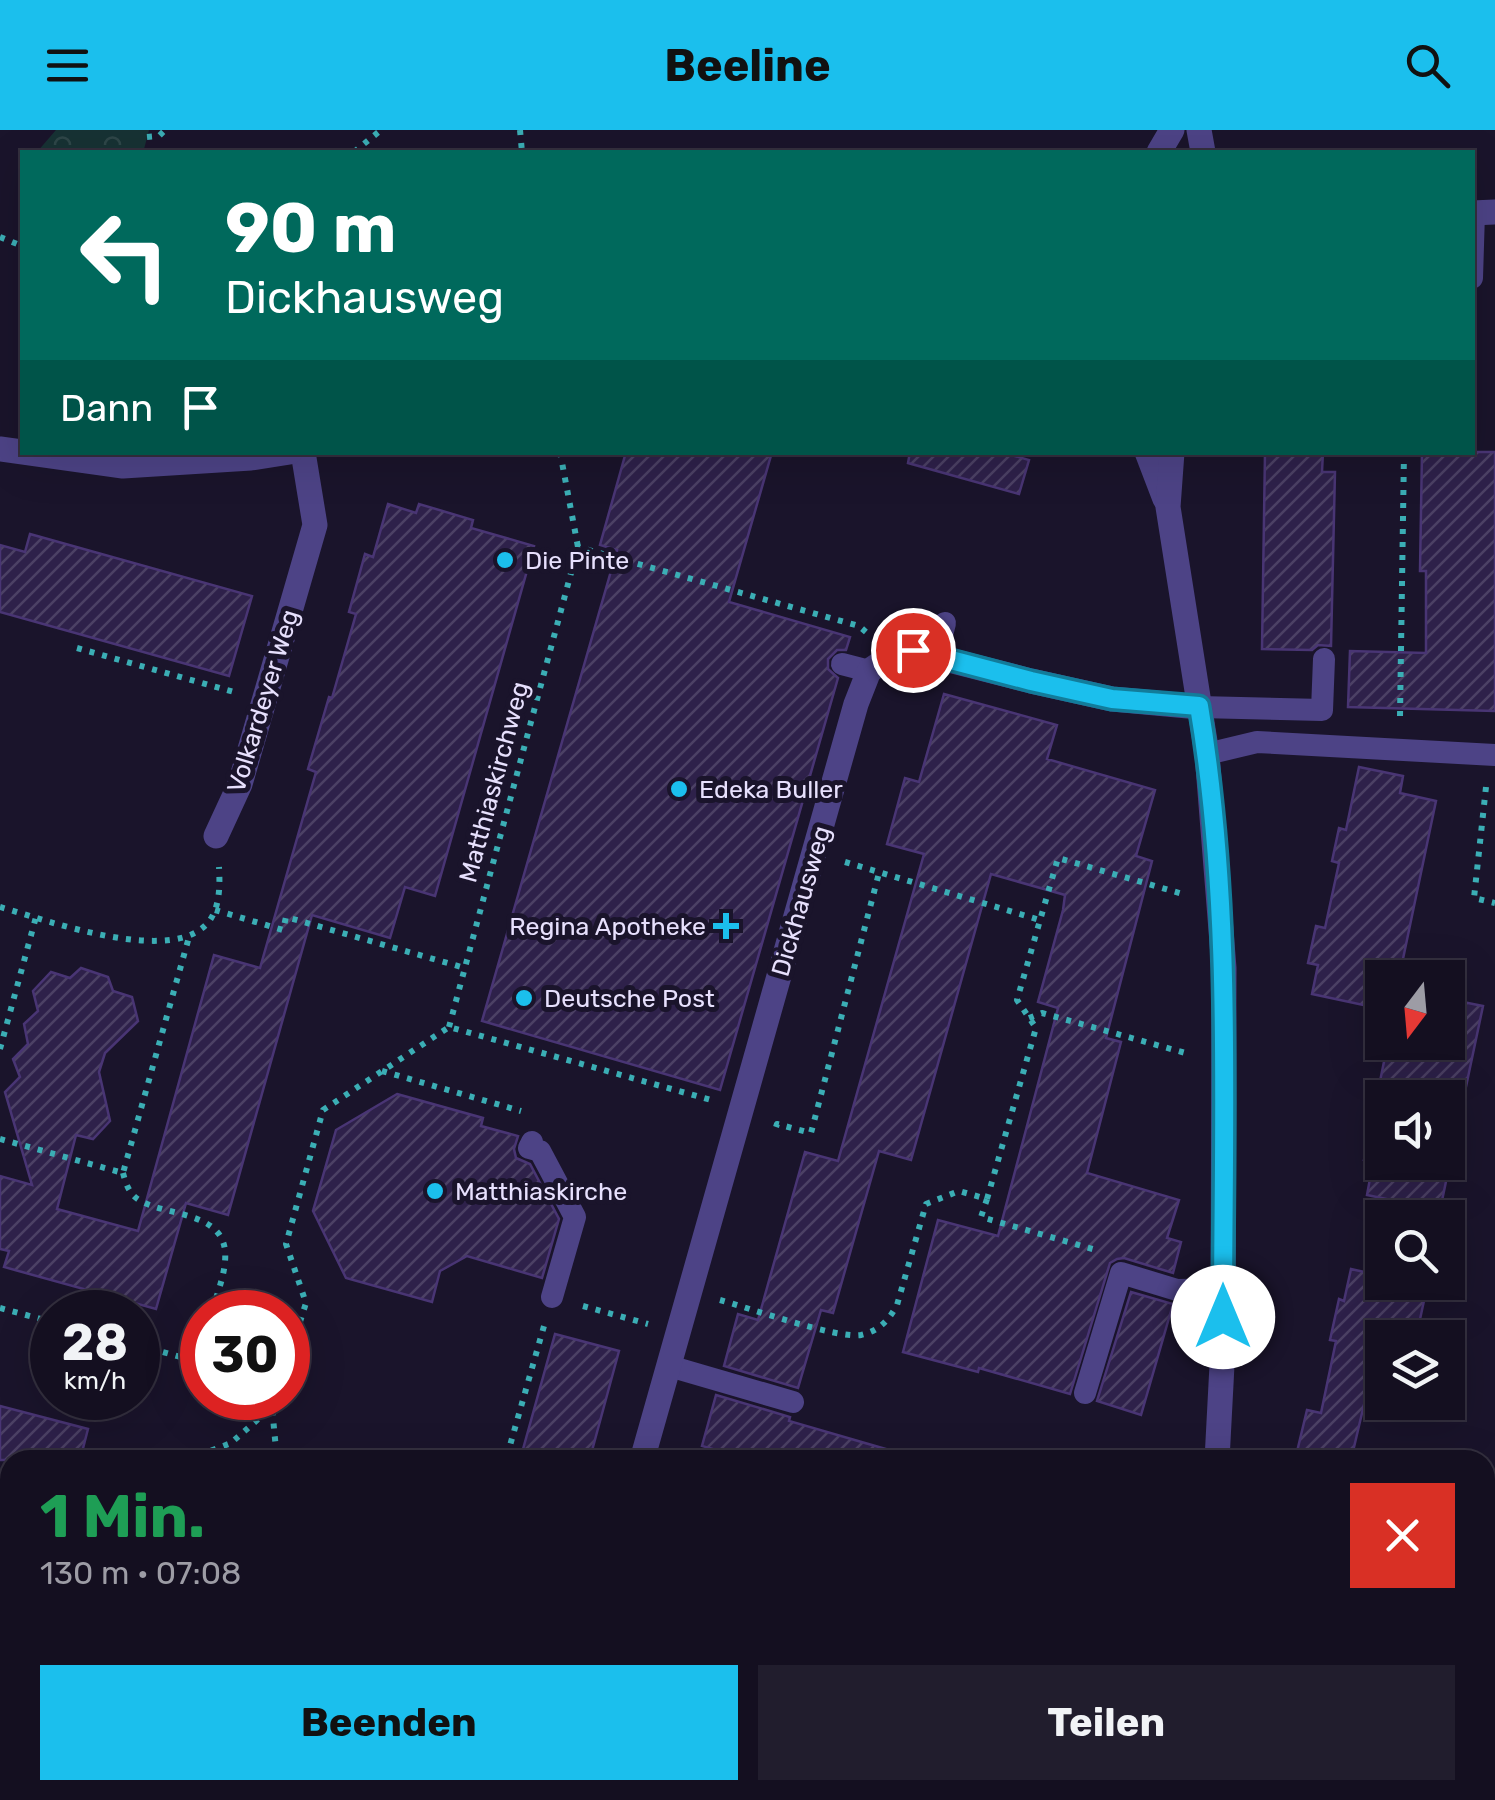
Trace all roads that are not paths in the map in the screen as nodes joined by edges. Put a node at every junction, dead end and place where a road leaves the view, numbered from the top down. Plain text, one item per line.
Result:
1 (43, 455) edge
2 (270, 455) edge
3 (304, 455) edge
4 (1148, 455) edge
5 (1172, 455) edge
6 (1168, 507) junction
7 (946, 623) dead end
8 (937, 655) junction
9 (1324, 659) dead end
10 (842, 664) dead end
11 (869, 672) junction
12 (1199, 706) junction
13 (1207, 754) junction
14 (1492, 755) edge
15 (216, 836) road end
16 (532, 1142) road end
17 (1223, 1289) junction
18 (552, 1297) road end
19 (669, 1366) junction
20 (1085, 1393) dead end
21 (793, 1402) dead end
22 (645, 1450) edge
23 (1218, 1450) edge

1 - 2 street
3 - 15 street, Volkardeyer Weg
4 - 6 street
5 - 6 street
6 - 12 street
7 - 8 lane
8 - 11 street
8 - 12 street
9 - 12 lane
10 - 11 lane
11 - 19 street, Dickhausweg
12 - 13 street
13 - 14 lane
13 - 17 street
16 - 18 lane
17 - 20 lane
17 - 23 street
19 - 21 lane
19 - 22 street, Dickhausweg

